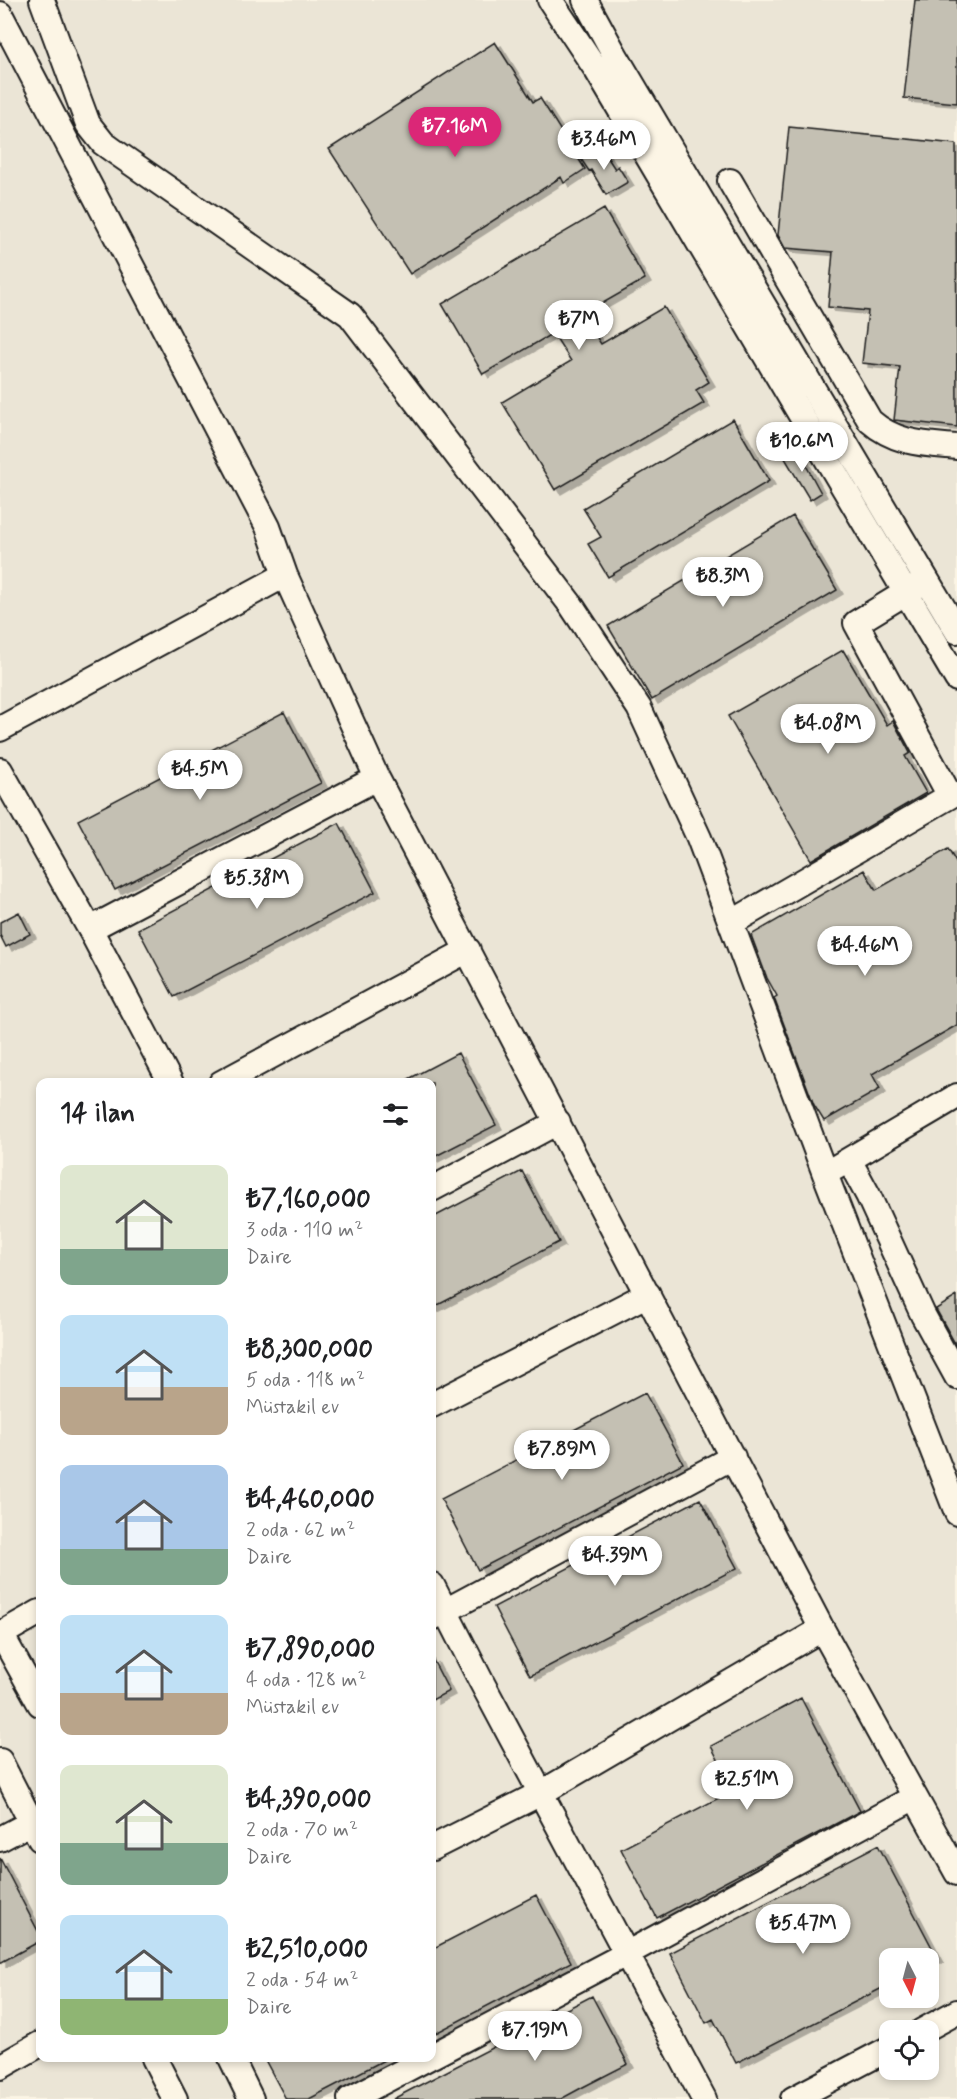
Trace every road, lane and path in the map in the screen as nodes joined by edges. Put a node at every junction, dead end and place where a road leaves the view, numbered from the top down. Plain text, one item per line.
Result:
1 (42, 0) edge
2 (550, 0) edge
3 (585, 0) edge
4 (0, 14) edge
5 (730, 181) dead end
6 (957, 447) edge
7 (285, 575) junction
8 (917, 586) junction
9 (957, 631) edge
10 (957, 679) edge
11 (0, 729) edge
12 (0, 770) edge
13 (378, 778) junction
14 (731, 923) junction
15 (90, 929) junction
16 (468, 950) junction
17 (168, 1078) edge
18 (230, 1078) edge
19 (957, 1096) edge
20 (558, 1122) junction
21 (849, 1160) junction
22 (825, 1174) junction
23 (436, 1187) edge
24 (648, 1294) junction
25 (957, 1377) edge
26 (436, 1403) edge
27 (733, 1457) junction
28 (957, 1513) edge
29 (36, 1614) edge
30 (439, 1614) edge
31 (822, 1629) junction
32 (0, 1633) edge
33 (0, 1662) edge
34 (36, 1697) edge
35 (0, 1761) edge
36 (541, 1793) junction
37 (915, 1797) junction
38 (36, 1831) edge
39 (0, 1839) edge
40 (436, 1846) edge
41 (957, 1874) edge
42 (627, 1954) junction
43 (957, 2012) edge
44 (939, 2022) edge
45 (36, 2046) edge
46 (436, 2054) edge
47 (879, 2054) edge
48 (156, 2062) edge
49 (233, 2062) edge
50 (420, 2062) edge
51 (0, 2067) edge
52 (175, 2099) edge
53 (251, 2099) edge
54 (350, 2099) edge
55 (704, 2099) edge
56 (793, 2099) edge

1 - 14 street
2 - 8 street
3 - 8 street
4 - 7 street
5 - 6 street
7 - 11 street
7 - 13 street
8 - 9 street
8 - 10 street
8 - 14 street
12 - 15 street
13 - 15 street
13 - 16 street
14 - 22 street
15 - 17 street
16 - 18 street
16 - 20 street
19 - 21 street
20 - 23 street
20 - 24 street
21 - 22 street
21 - 25 street
22 - 28 street
24 - 26 street
24 - 27 street
27 - 30 street
27 - 31 street
29 - 32 street
30 - 36 street
31 - 36 street
31 - 37 street
32 - 33 street
32 - 34 street
35 - 38 street
36 - 40 street
36 - 42 street
37 - 41 street
37 - 42 street
38 - 39 street
42 - 46 street
42 - 55 street
43 - 44 street
45 - 51 street
47 - 56 street
48 - 52 street
49 - 53 street
50 - 54 street

